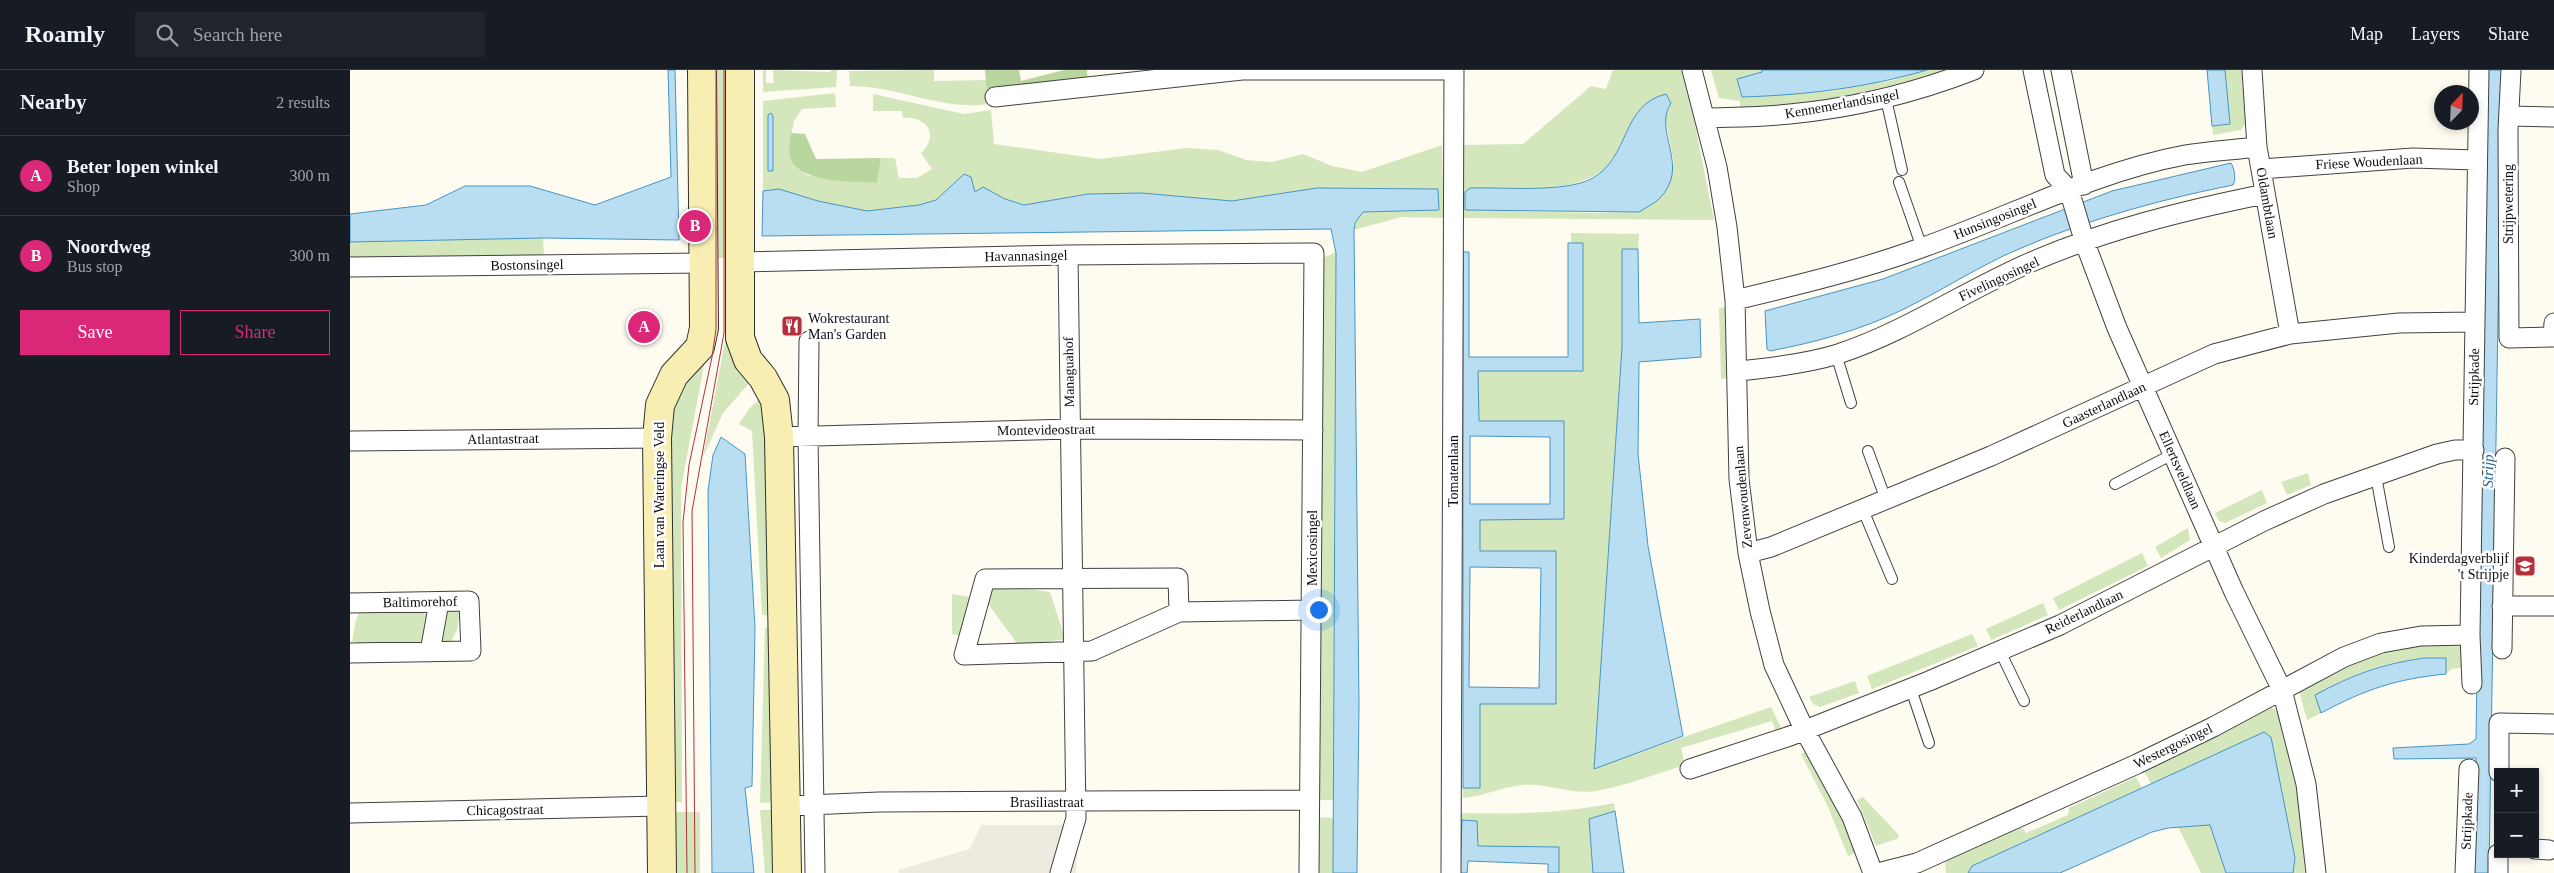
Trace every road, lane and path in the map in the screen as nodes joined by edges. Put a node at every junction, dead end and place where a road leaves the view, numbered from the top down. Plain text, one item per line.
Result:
1 (702, 70) edge
2 (740, 70) edge
3 (1454, 70) edge
4 (1692, 70) edge
5 (1974, 70) edge
6 (2033, 70) edge
7 (2061, 70) edge
8 (2252, 70) edge
9 (2479, 70) edge
10 (2511, 70) edge
11 (1158, 74) edge
12 (994, 97) dead end
13 (1886, 99) junction
14 (2510, 116) junction
15 (2554, 117) edge
16 (1706, 118) junction
17 (2257, 147) junction
18 (2476, 160) junction
19 (2261, 169) junction
20 (1902, 170) dead end
21 (1899, 182) dead end
22 (2076, 193) junction
23 (2265, 194) junction
24 (2083, 234) junction
25 (1922, 248) junction
26 (1314, 253) joint
27 (1068, 255) junction
28 (703, 262) junction
29 (739, 262) junction
30 (350, 267) edge
31 (1735, 300) junction
32 (2475, 322) junction
33 (2553, 328) edge
34 (2290, 334) junction
35 (809, 341) dead end
36 (1836, 354) junction
37 (1737, 371) junction
38 (2143, 387) junction
39 (1851, 403) dead end
40 (1070, 429) junction
41 (1313, 430) junction
42 (779, 437) junction
43 (808, 437) junction
44 (657, 438) junction
45 (350, 441) edge
46 (2474, 450) junction
47 (1868, 451) dead end
48 (2173, 454) junction
49 (2505, 458) dead end
50 (2376, 476) junction
51 (2115, 484) dead end
52 (1886, 500) junction
53 (1863, 510) junction
54 (2215, 547) junction
55 (2390, 547) dead end
56 (1748, 553) junction
57 (1892, 579) dead end
58 (1072, 580) junction
59 (439, 602) junction
60 (350, 603) edge
61 (2502, 606) junction
62 (2554, 606) edge
63 (1312, 610) junction
64 (1179, 612) junction
65 (2470, 635) junction
66 (2502, 649) dead end
67 (2000, 651) junction
68 (430, 652) junction
69 (1073, 652) junction
70 (350, 653) edge
71 (2472, 684) dead end
72 (1911, 689) junction
73 (2282, 690) junction
74 (2024, 702) dead end
75 (2554, 724) edge
76 (1804, 730) junction
77 (1929, 742) dead end
78 (2499, 768) edge
79 (1690, 769) dead end
80 (2469, 769) dead end
81 (1309, 800) junction
82 (1074, 803) junction
83 (660, 806) junction
84 (785, 806) junction
85 (814, 806) junction
86 (350, 813) edge
87 (2498, 858) edge
88 (1919, 868) edge
89 (662, 873) edge
90 (787, 873) edge
91 (815, 873) edge
92 (1060, 873) edge
93 (1309, 873) edge
94 (1451, 873) edge
95 (1873, 873) edge
96 (1878, 873) edge
97 (2316, 873) edge
98 (2465, 873) edge
99 (2498, 873) edge

1 - 28 street, Laan van Wateringse Veld
2 - 29 street
3 - 11 street
3 - 94 street, Tomatenlaan
4 - 16 street, Zevenwoudenlaan
5 - 13 street, Kennemerlandsingel
6 - 22 street, Ellertsveldlaan
7 - 22 street
8 - 17 street, Oldambtlaan
9 - 18 street, Strijpkade
10 - 14 street, Strijpwetering
11 - 12 street
13 - 16 street, Kennemerlandsingel
13 - 20 lane
14 - 15 street
14 - 33 street, Strijpwetering
16 - 31 street, Zevenwoudenlaan
17 - 19 street, Oldambtlaan
17 - 22 street, Hunsingosingel
18 - 19 street, Friese Woudenlaan
18 - 32 street, Strijpkade
19 - 23 street, Oldambtlaan
21 - 25 lane
22 - 24 street, Ellertsveldlaan
22 - 25 street, Hunsingosingel
23 - 24 street, Fivelingosingel
23 - 34 street, Oldambtlaan
24 - 36 street, Fivelingosingel
24 - 38 street, Ellertsveldlaan
25 - 31 street, Hunsingosingel
26 - 27 street, Havannasingel
26 - 41 street, Mexicosingel
27 - 29 street, Havannasingel
27 - 40 street, Managuahof
28 - 30 street, Bostonsingel
28 - 44 street, Laan van Wateringse Veld
29 - 42 street
31 - 37 street, Zevenwoudenlaan
32 - 34 street, Gaasterlandlaan
32 - 46 street, Strijpkade
34 - 38 street, Gaasterlandlaan
35 - 43 street
36 - 37 street, Fivelingosingel
36 - 39 lane
37 - 56 street, Zevenwoudenlaan
38 - 48 street, Ellertsveldlaan
38 - 52 street, Gaasterlandlaan
40 - 41 street, Montevideostraat
40 - 43 street, Montevideostraat
40 - 58 street, Managuahof
41 - 63 street, Mexicosingel
42 - 43 street, Montevideostraat
42 - 84 street
43 - 85 street
44 - 45 street, Atlantastraat
44 - 83 street, Laan van Wateringse Veld
46 - 50 street, Reiderlandlaan
46 - 65 street, Strijpkade
47 - 52 lane
48 - 51 lane
48 - 54 street, Ellertsveldlaan
49 - 61 street
50 - 54 street, Reiderlandlaan
50 - 55 lane
52 - 53 street, Gaasterlandlaan
53 - 56 street, Gaasterlandlaan
53 - 57 lane
54 - 67 street, Reiderlandlaan
54 - 73 street, Ellertsveldlaan
56 - 76 street, Zevenwoudenlaan
58 - 64 street
58 - 69 street, Managuahof
58 - 69 street
59 - 60 street, Baltimorehof
59 - 68 street
59 - 68 street, Baltimorehof
61 - 62 street
61 - 66 street
63 - 64 street
63 - 81 street, Mexicosingel
64 - 69 street
65 - 71 street, Strijpkade
65 - 73 street, Westergosingel
67 - 72 street, Reiderlandlaan
67 - 74 lane
68 - 70 street, Baltimorehof
69 - 82 street, Managuahof
72 - 76 street, Reiderlandlaan
72 - 77 lane
73 - 88 street, Westergosingel
73 - 97 street, Ellertsveldlaan
75 - 78 street
76 - 79 street, Reiderlandlaan
76 - 95 street, Zevenwoudenlaan
80 - 98 street, Strijpkade
81 - 82 street, Brasiliastraat
81 - 93 street, Mexicosingel
82 - 85 street, Brasiliastraat
82 - 92 street, Managuahof
83 - 86 street, Chicagostraat
83 - 89 street, Laan van Wateringse Veld
84 - 85 street, Brasiliastraat
84 - 90 street
85 - 91 street
87 - 99 street
88 - 96 street, Westergosingel

